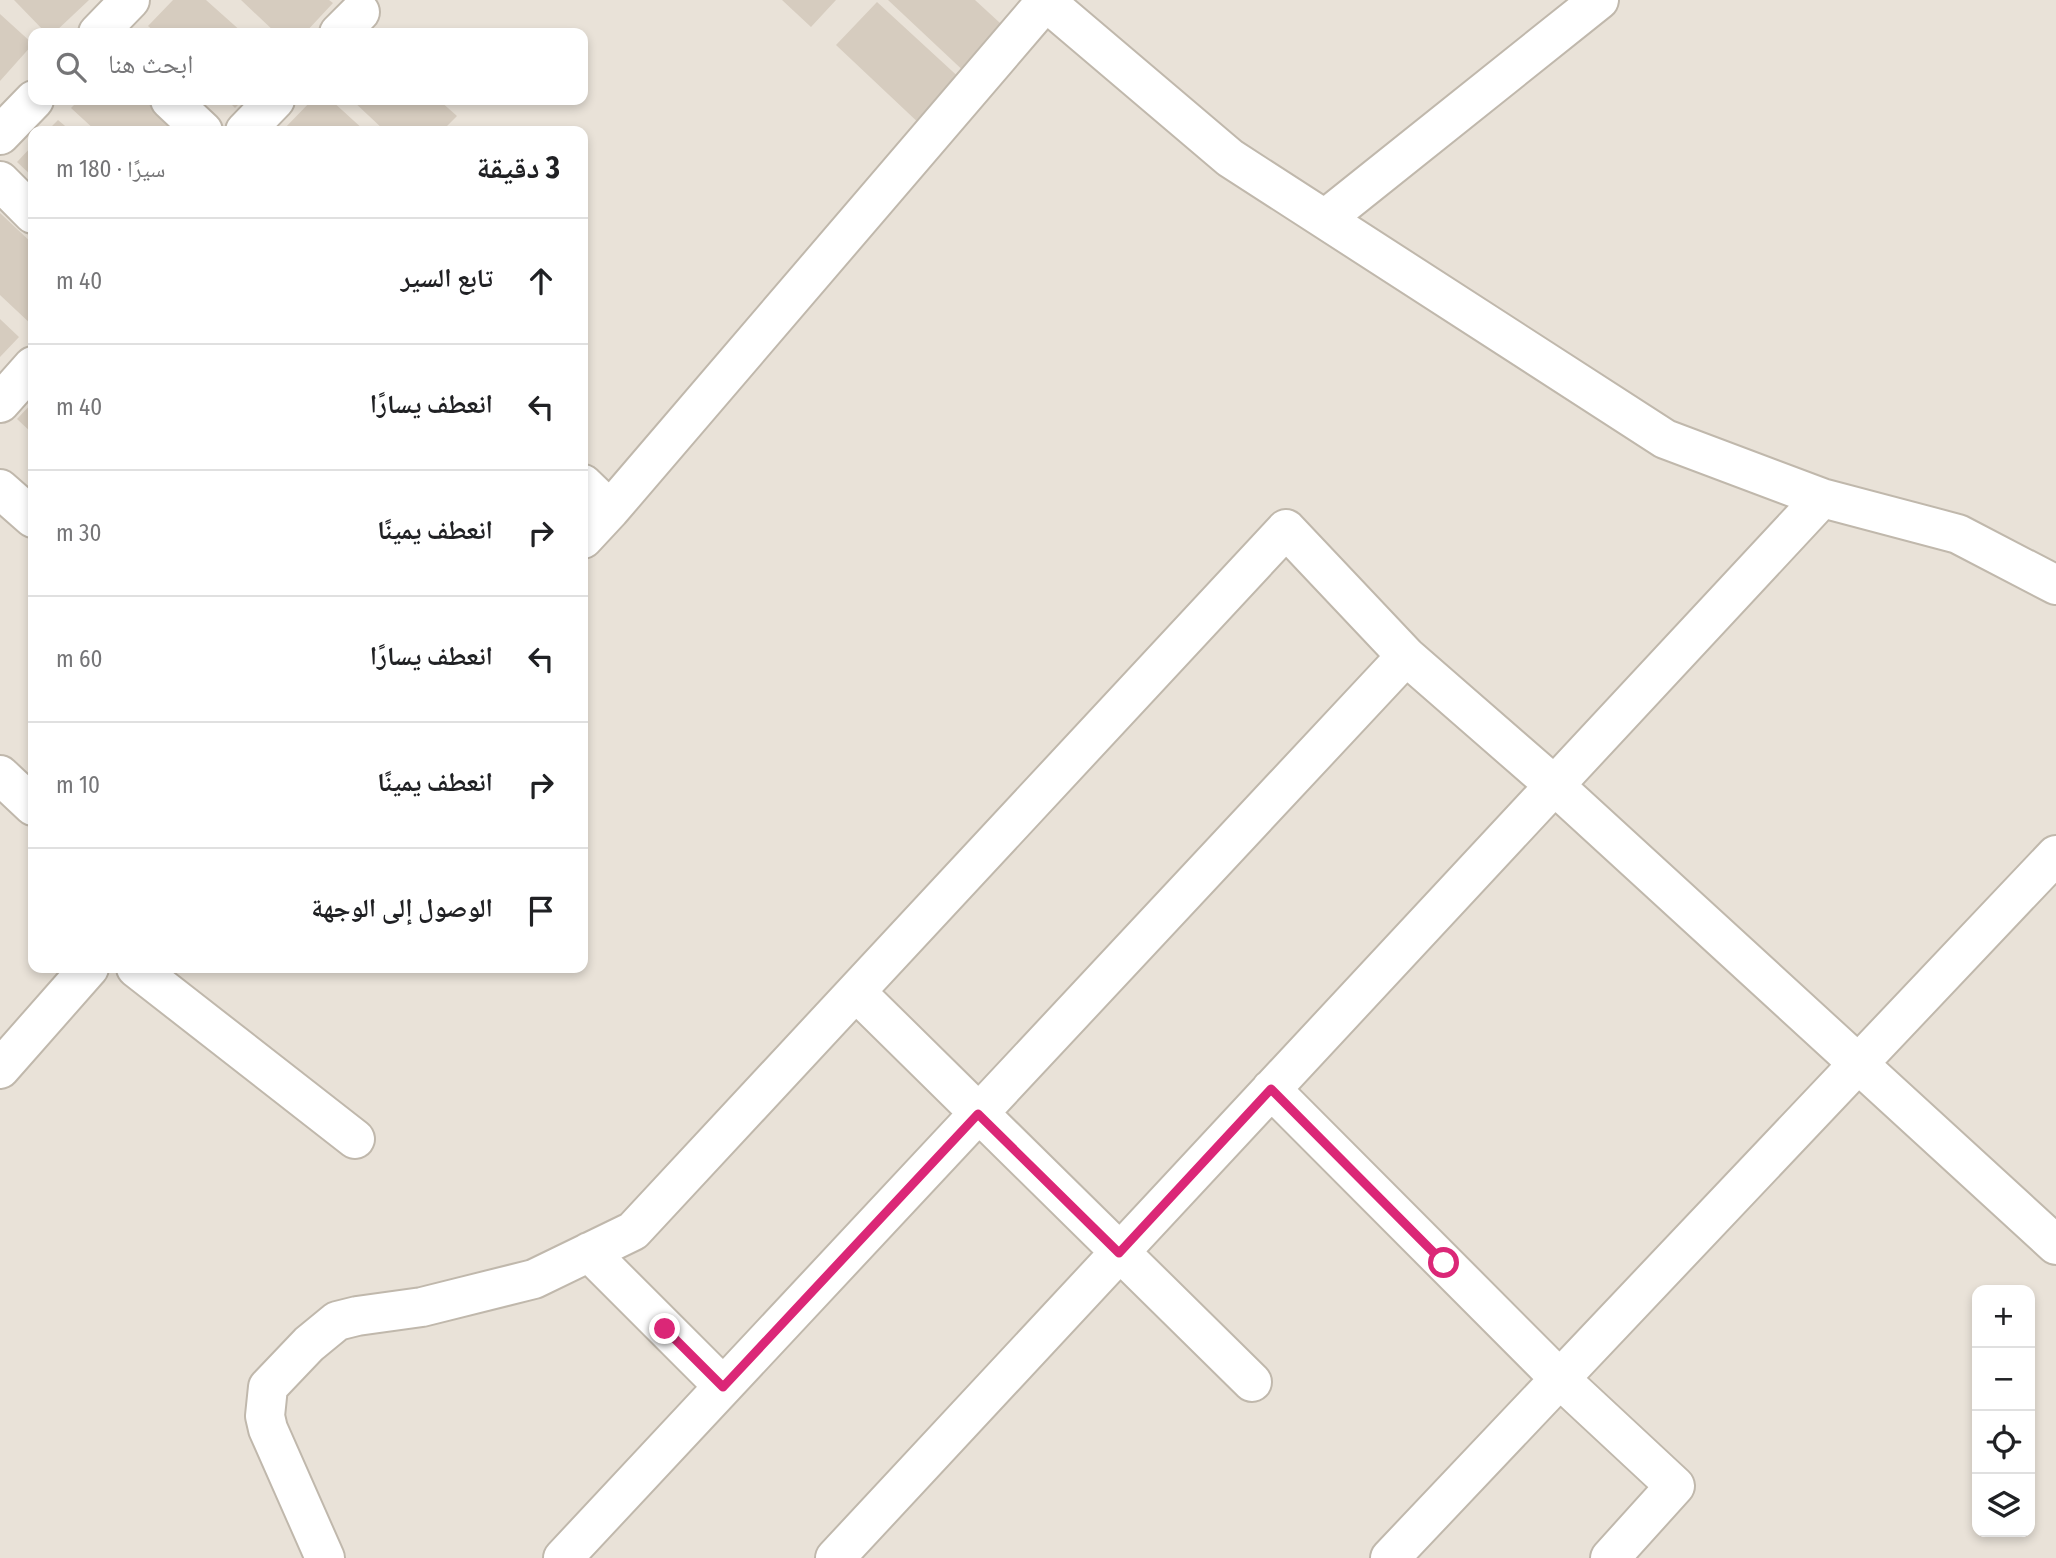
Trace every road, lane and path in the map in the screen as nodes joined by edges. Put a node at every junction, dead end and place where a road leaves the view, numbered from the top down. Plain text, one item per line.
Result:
1 (130, 0) edge
2 (1599, 0) edge
3 (1045, 1) edge
4 (103, 28) edge
5 (29, 105) edge
6 (175, 105) edge
7 (270, 105) edge
8 (199, 126) edge
9 (250, 126) edge
10 (0, 135) edge
11 (0, 181) edge
12 (28, 209) edge
13 (1325, 219) junction
14 (28, 372) edge
15 (0, 403) edge
16 (0, 489) edge
17 (596, 497) edge
18 (1822, 498) junction
19 (28, 514) edge
20 (588, 523) edge
21 (2056, 585) edge
22 (1406, 656) junction
23 (0, 775) edge
24 (1555, 785) junction
25 (28, 801) edge
26 (2056, 855) edge
27 (85, 973) edge
28 (142, 973) edge
29 (856, 992) junction
30 (1858, 1062) junction
31 (0, 1069) edge
32 (1271, 1089) junction
33 (978, 1114) junction
34 (355, 1139) dead end
35 (2056, 1245) edge
36 (589, 1252) junction
37 (1119, 1253) junction
38 (1560, 1379) junction
39 (1252, 1382) dead end
40 (723, 1387) junction
41 (1398, 1555) edge
42 (325, 1558) edge
43 (563, 1558) edge
44 (835, 1558) edge
45 (1610, 1558) edge

1 - 4 street
2 - 13 street
3 - 13 street
3 - 17 street
5 - 10 street
6 - 8 street
7 - 9 street
11 - 12 street
13 - 18 street
14 - 15 street
16 - 19 street
17 - 20 street
18 - 21 street
18 - 24 street
22 - 24 street
22 - 29 street
22 - 33 street
23 - 25 street
24 - 30 street
24 - 32 street
26 - 30 street
27 - 31 street
28 - 34 street
29 - 33 street
29 - 36 street
30 - 35 street
30 - 38 street
32 - 37 street
32 - 38 street
33 - 37 street
33 - 40 street
36 - 40 street
36 - 42 street
37 - 39 street
37 - 44 street
38 - 41 street
38 - 45 street
40 - 43 street

